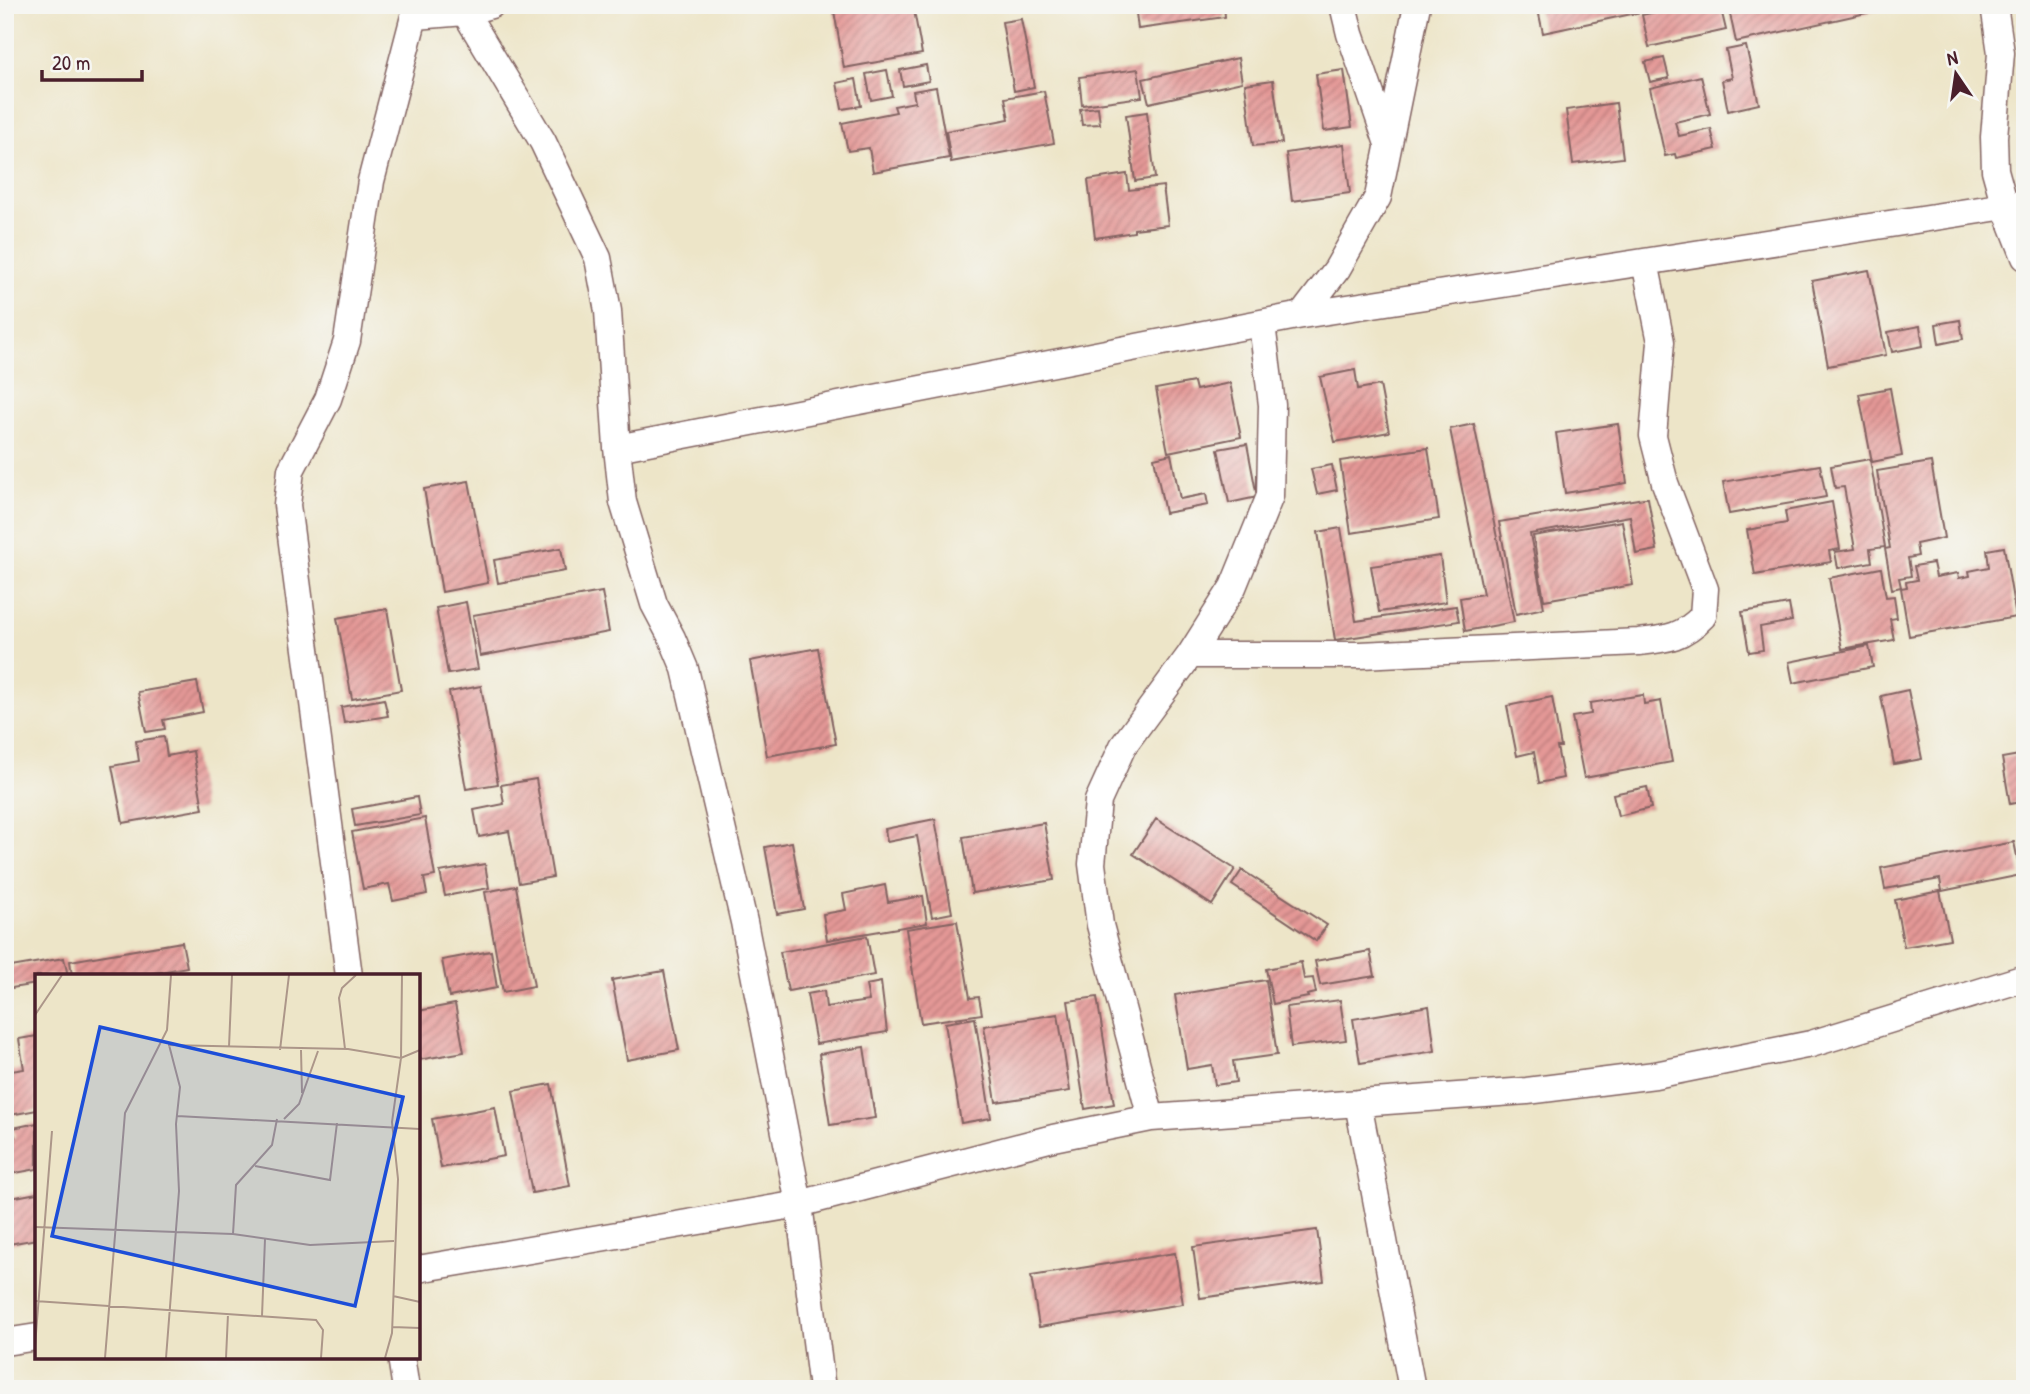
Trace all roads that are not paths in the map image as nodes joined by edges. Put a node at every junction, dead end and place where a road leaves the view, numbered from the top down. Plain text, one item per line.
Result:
1 (491, 5) edge
2 (1343, 5) edge
3 (1417, 5) edge
4 (1994, 5) edge
5 (417, 11) edge
6 (465, 12) junction
7 (1388, 143) junction
8 (2015, 204) edge
9 (2025, 257) edge
10 (1645, 262) junction
11 (1302, 315) junction
12 (1262, 324) junction
13 (617, 448) junction
14 (1191, 655) junction
15 (349, 974) edge
16 (2025, 978) edge
17 (1358, 1102) junction
18 (1151, 1118) junction
19 (799, 1204) junction
20 (420, 1269) edge
21 (35, 1337) edge
22 (5, 1342) edge
23 (401, 1359) edge
24 (406, 1389) edge
25 (822, 1389) edge
26 (1412, 1389) edge

1 - 6 street
2 - 7 street
3 - 7 street
4 - 8 street
5 - 6 street
5 - 15 street
6 - 13 street
7 - 11 street
8 - 9 street
8 - 10 street
10 - 11 street
10 - 14 street
11 - 12 street
12 - 13 street
12 - 14 street
13 - 19 street
14 - 18 street
16 - 17 street
17 - 18 street
17 - 26 street
18 - 19 street
19 - 20 street
19 - 25 street
21 - 22 street
23 - 24 street

